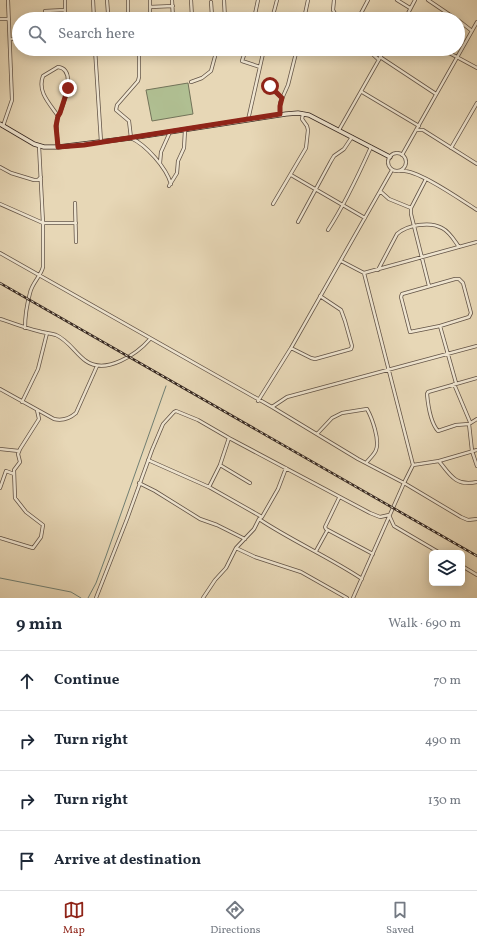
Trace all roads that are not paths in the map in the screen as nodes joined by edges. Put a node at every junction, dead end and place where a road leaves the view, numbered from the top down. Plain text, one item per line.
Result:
1 (8, 0) edge
2 (65, 0) edge
3 (93, 0) edge
4 (107, 0) edge
5 (128, 0) edge
6 (150, 0) edge
7 (172, 0) edge
8 (191, 0) edge
9 (224, 0) edge
10 (258, 0) edge
11 (277, 0) edge
12 (308, 0) edge
13 (334, 0) edge
14 (368, 0) edge
15 (397, 0) edge
16 (415, 0) edge
17 (428, 0) edge
18 (211, 2) dead end
19 (173, 6) junction
20 (150, 7) junction
21 (410, 8) junction
22 (65, 10) joint
23 (45, 11) dead end
24 (94, 12) edge
25 (108, 12) edge
26 (128, 12) edge
27 (150, 12) edge
28 (173, 12) edge
29 (192, 12) edge
30 (212, 12) edge
31 (225, 12) edge
32 (255, 12) edge
33 (274, 12) edge
34 (305, 12) edge
35 (333, 12) edge
36 (362, 12) edge
37 (408, 12) edge
38 (445, 12) edge
39 (0, 19) edge
40 (8, 19) junction
41 (477, 22) edge
42 (465, 26) edge
43 (472, 31) junction
44 (10, 39) joint
45 (465, 44) edge
46 (95, 56) edge
47 (139, 56) edge
48 (215, 56) edge
49 (244, 56) edge
50 (262, 56) edge
51 (295, 56) edge
52 (376, 56) edge
53 (382, 56) edge
54 (454, 56) edge
55 (458, 58) junction
56 (380, 59) junction
57 (260, 67) junction
58 (477, 68) edge
59 (191, 82) dead end
60 (267, 85) dead end
61 (362, 92) junction
62 (436, 94) junction
63 (282, 98) junction
64 (477, 103) edge
65 (303, 113) junction
66 (280, 114) junction
67 (58, 116) junction
68 (248, 120) junction
69 (2, 125) edge
70 (419, 125) junction
71 (185, 129) junction
72 (339, 130) junction
73 (416, 130) junction
74 (423, 130) junction
75 (170, 132) junction
76 (352, 137) junction
77 (130, 138) junction
78 (101, 142) junction
79 (39, 146) junction
80 (58, 147) junction
81 (371, 147) junction
82 (451, 148) junction
83 (402, 155) junction
84 (390, 157) junction
85 (405, 162) junction
86 (160, 164) junction
87 (477, 164) edge
88 (0, 167) edge
89 (392, 170) junction
90 (400, 171) junction
91 (410, 171) junction
92 (291, 175) junction
93 (41, 177) junction
94 (426, 179) junction
95 (316, 190) junction
96 (380, 192) junction
97 (75, 203) dead end
98 (0, 204) edge
99 (273, 204) dead end
100 (343, 206) junction
101 (411, 208) junction
102 (477, 210) edge
103 (365, 218) junction
104 (298, 222) dead end
105 (43, 223) junction
106 (76, 224) junction
107 (414, 227) junction
108 (328, 230) dead end
109 (76, 242) dead end
110 (477, 242) edge
111 (458, 247) junction
112 (0, 253) edge
113 (423, 257) junction
114 (341, 261) junction
115 (377, 270) junction
116 (364, 273) junction
117 (39, 276) junction
118 (429, 286) junction
119 (320, 296) junction
120 (0, 319) edge
121 (440, 326) junction
122 (25, 328) junction
123 (46, 333) junction
124 (150, 339) junction
125 (477, 346) edge
126 (291, 348) junction
127 (448, 353) junction
128 (97, 366) junction
129 (390, 371) junction
130 (477, 378) edge
131 (455, 384) junction
132 (0, 389) edge
133 (258, 401) junction
134 (22, 402) junction
135 (272, 407) junction
136 (37, 410) junction
137 (477, 419) edge
138 (470, 423) junction
139 (317, 434) junction
140 (229, 438) junction
141 (0, 449) edge
142 (477, 450) edge
143 (19, 451) junction
144 (472, 451) junction
145 (148, 460) junction
146 (439, 461) junction
147 (366, 463) junction
148 (220, 465) junction
149 (413, 465) junction
150 (477, 466) edge
151 (286, 468) junction
152 (14, 474) junction
153 (477, 482) edge
154 (139, 483) junction
155 (250, 483) dead end
156 (404, 483) junction
157 (209, 486) junction
158 (0, 488) edge
159 (339, 498) junction
160 (389, 515) junction
161 (261, 518) junction
162 (477, 518) edge
163 (327, 531) junction
164 (0, 538) edge
165 (245, 539) junction
166 (236, 548) junction
167 (435, 550) edge
168 (316, 551) junction
169 (373, 554) junction
170 (465, 568) edge
171 (477, 575) edge
172 (362, 579) junction
173 (96, 598) edge
174 (203, 598) edge
175 (347, 598) edge
176 (353, 598) edge

1 - 40 street
2 - 22 street
3 - 24 street
4 - 25 street
5 - 26 street
6 - 20 street
7 - 19 street
8 - 29 street
9 - 31 street
10 - 32 street
11 - 33 street
12 - 34 street
13 - 35 street
14 - 36 street
15 - 21 street
16 - 21 street
17 - 38 street
18 - 30 street
19 - 20 street
19 - 28 street
20 - 27 street
21 - 37 street
22 - 23 street
39 - 40 street
40 - 44 street
41 - 43 street
42 - 43 street
43 - 45 street
44 - 69 street
46 - 78 street
47 - 77 street
48 - 59 street
49 - 57 street
50 - 57 street
51 - 63 street
52 - 56 street
53 - 56 street
54 - 55 street
55 - 58 street
55 - 62 street
56 - 61 street
56 - 62 street
57 - 68 street
60 - 63 street
61 - 70 street
61 - 72 street
62 - 70 street
63 - 66 street
64 - 82 street
65 - 66 street
65 - 72 street
65 - 92 street
66 - 68 street
67 - 67 street
67 - 80 street
68 - 71 street
69 - 79 street
70 - 73 street
70 - 74 street
71 - 75 street
71 - 86 street
72 - 76 street
73 - 74 street
73 - 83 street
74 - 82 street
75 - 77 street
75 - 86 street
76 - 81 street
76 - 95 street
77 - 78 street
77 - 86 street
78 - 80 street
79 - 80 street
79 - 93 street
81 - 84 street
81 - 100 street
82 - 87 street
83 - 84 street
83 - 85 street
84 - 89 street
85 - 90 street
85 - 91 street
88 - 93 street
89 - 90 street
89 - 96 street
90 - 91 street
91 - 94 street
92 - 95 street
92 - 99 street
93 - 105 street
94 - 101 street
94 - 102 street
95 - 100 street
95 - 104 street
96 - 101 street
96 - 103 street
97 - 106 street
98 - 105 street
100 - 103 street
100 - 108 street
101 - 107 street
103 - 114 street
105 - 106 street
105 - 117 street
106 - 109 street
107 - 111 street
107 - 113 street
107 - 115 street
110 - 111 street
111 - 113 street
112 - 117 street
113 - 115 street
113 - 118 street
114 - 116 street
114 - 119 street
115 - 116 street
116 - 129 street
117 - 122 street
117 - 124 street
118 - 121 street
118 - 121 street
119 - 126 street
119 - 126 street
120 - 122 street
121 - 127 street
122 - 123 street
123 - 128 street
123 - 134 street
124 - 128 street
124 - 133 street
125 - 127 street
126 - 133 street
127 - 129 street
127 - 131 street
128 - 136 street
129 - 135 street
129 - 149 street
130 - 131 street
131 - 138 street
131 - 138 street
132 - 134 street
133 - 135 street
134 - 136 street
135 - 139 street
136 - 143 street
137 - 138 street
138 - 144 street
139 - 147 street
139 - 147 street
140 - 145 street
140 - 148 street
140 - 151 street
141 - 143 street
142 - 144 street
143 - 152 street
144 - 146 street
144 - 150 street
145 - 154 street
145 - 157 street
146 - 149 street
146 - 153 street
147 - 156 street
148 - 155 street
148 - 157 street
149 - 156 street
151 - 159 street
151 - 161 street
152 - 158 street
152 - 164 street
154 - 165 street
154 - 173 street
156 - 160 street
156 - 162 street
157 - 161 street
159 - 160 street
159 - 163 street
160 - 167 street
160 - 169 street
161 - 165 street
161 - 168 street
163 - 168 street
163 - 169 street
165 - 166 street
166 - 174 street
166 - 175 street
168 - 172 street
169 - 172 street
170 - 171 street
172 - 176 street

